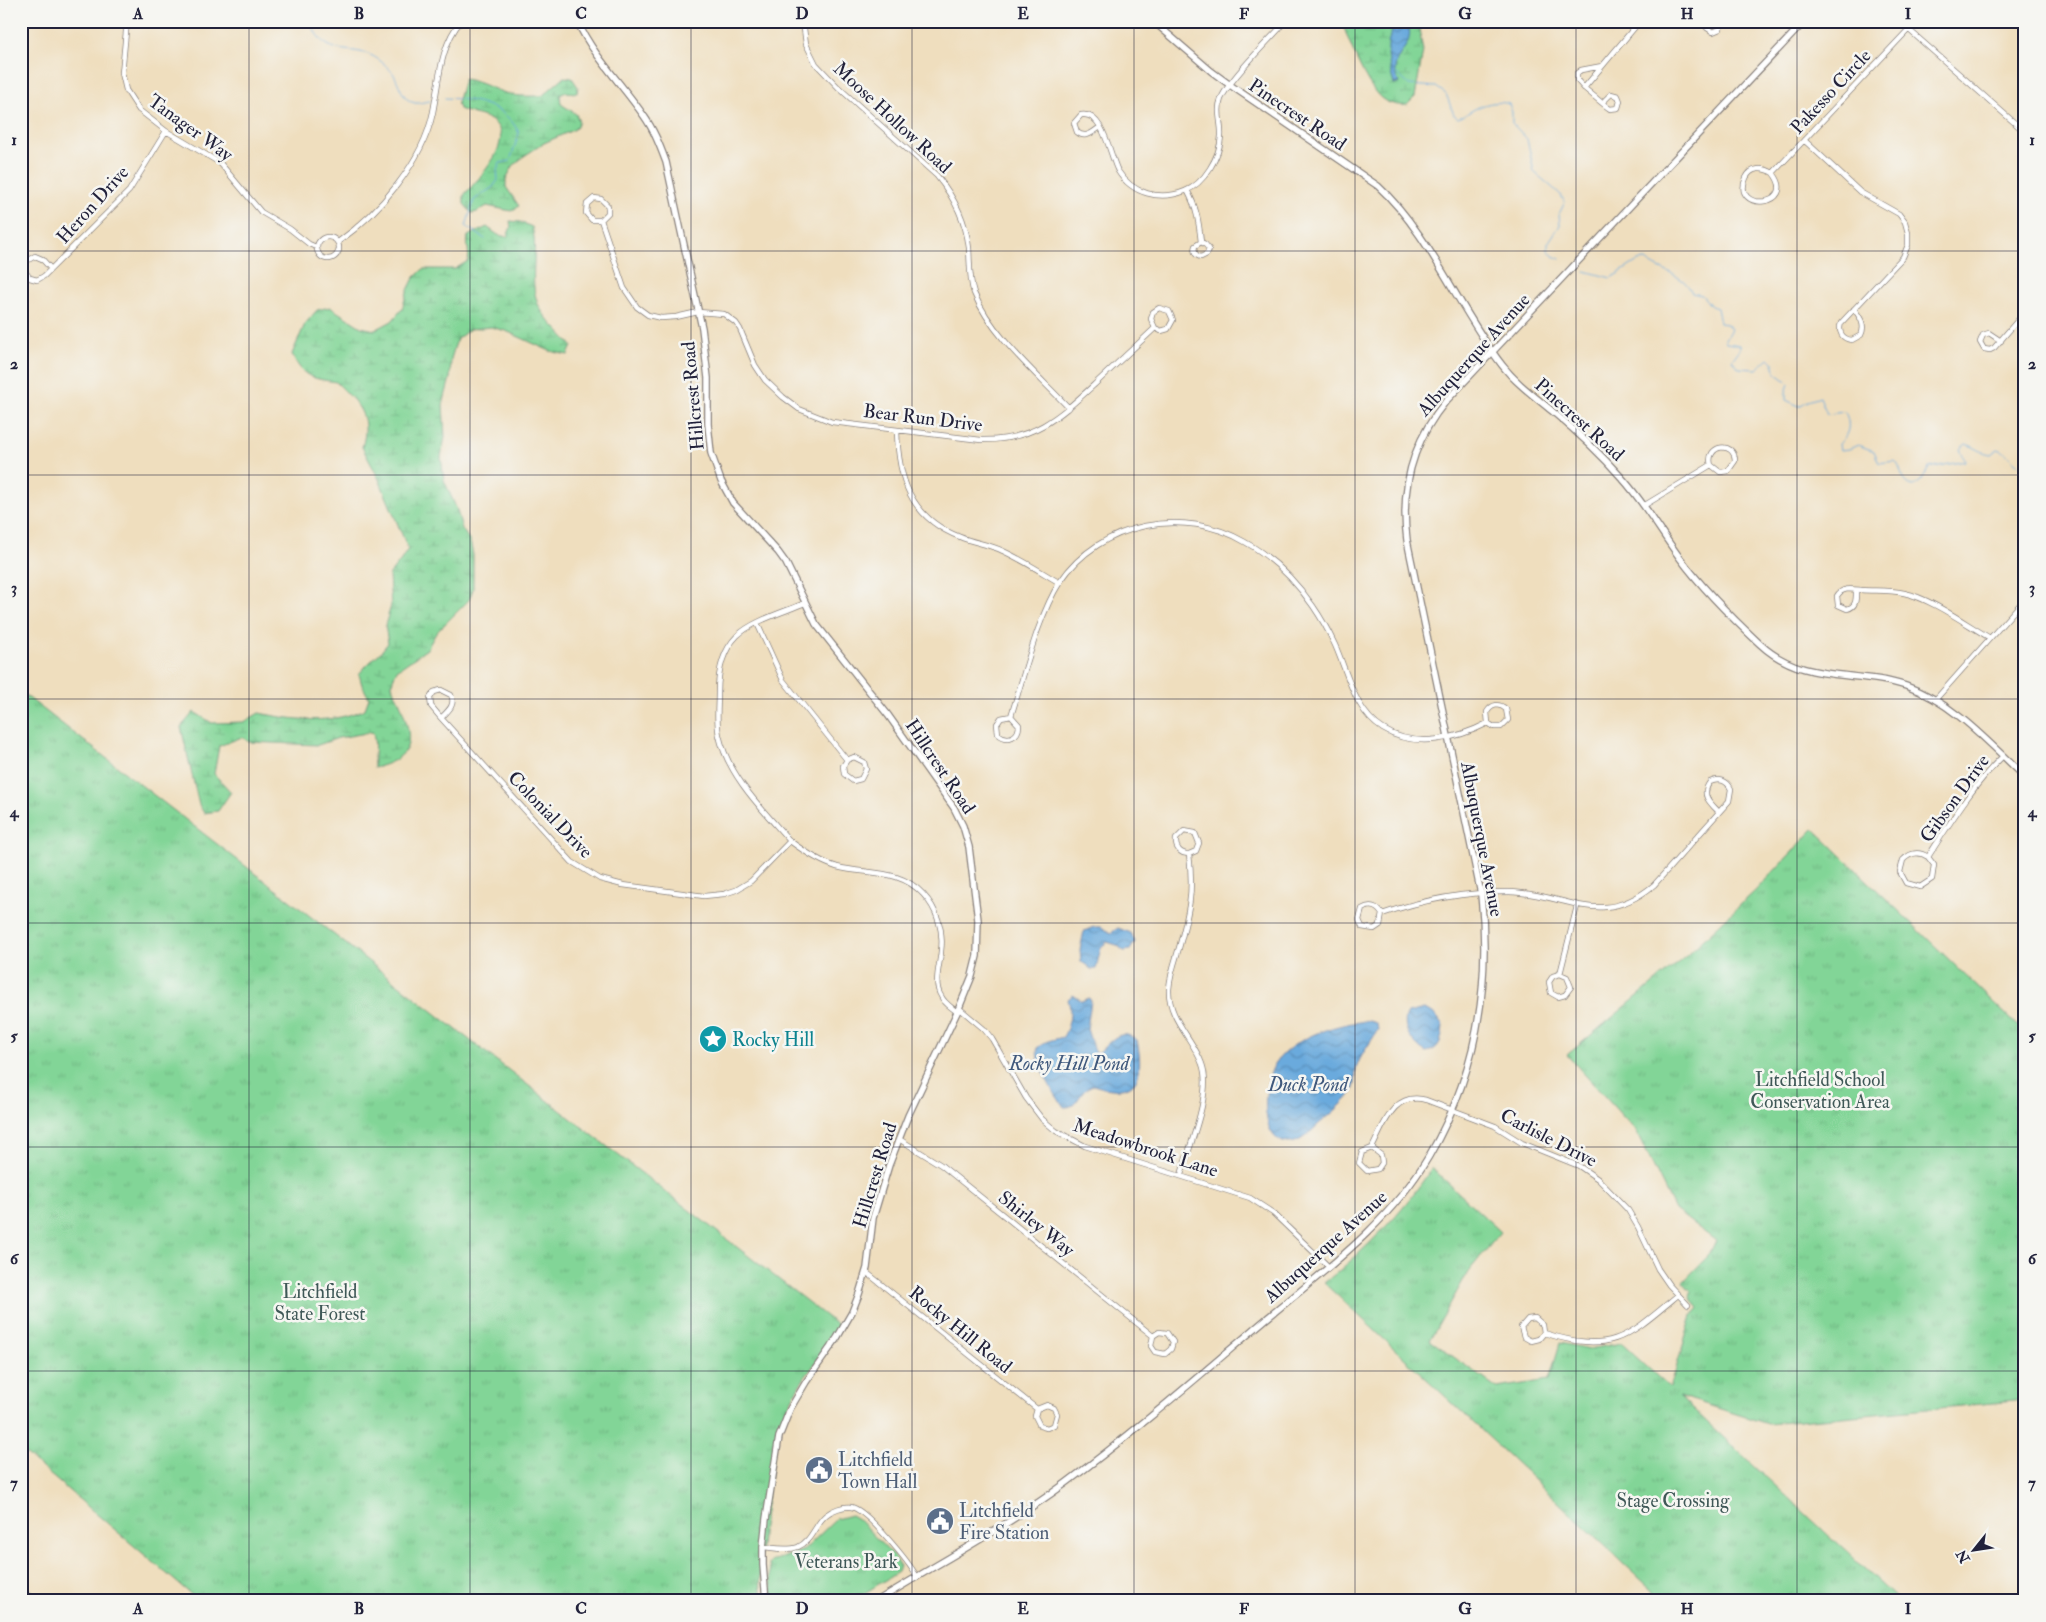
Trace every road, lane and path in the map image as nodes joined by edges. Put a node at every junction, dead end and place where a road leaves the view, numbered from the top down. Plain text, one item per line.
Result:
1 (127, 21) edge
2 (461, 21) edge
3 (577, 21) edge
4 (803, 21) edge
5 (1153, 21) edge
6 (1284, 21) edge
7 (1640, 21) edge
8 (1706, 21) edge
9 (1721, 21) edge
10 (1805, 21) edge
11 (1899, 21) edge
12 (1908, 30) junction
13 (1602, 66) junction
14 (1230, 85) junction
15 (1584, 88) junction
16 (1602, 103) dead end
17 (1100, 127) junction
18 (166, 131) junction
19 (2025, 132) edge
20 (1804, 140) junction
21 (1773, 173) junction
22 (1187, 190) junction
23 (601, 220) junction
24 (338, 242) junction
25 (1201, 242) dead end
26 (316, 247) junction
27 (51, 269) junction
28 (1854, 309) junction
29 (698, 312) junction
30 (2025, 312) edge
31 (1155, 328) junction
32 (2001, 341) junction
33 (1492, 350) junction
34 (1069, 408) junction
35 (897, 430) junction
36 (1711, 465) junction
37 (1645, 504) junction
38 (1060, 583) junction
39 (2025, 586) edge
40 (1856, 590) junction
41 (2024, 600) edge
42 (804, 603) junction
43 (757, 623) junction
44 (1990, 638) junction
45 (1934, 700) junction
46 (1011, 716) junction
47 (441, 718) junction
48 (1488, 723) junction
49 (1448, 737) junction
50 (2003, 756) junction
51 (847, 760) junction
52 (2025, 777) edge
53 (1720, 812) junction
54 (790, 841) junction
55 (1190, 854) junction
56 (1928, 857) junction
57 (1481, 894) junction
58 (1577, 906) junction
59 (1382, 914) junction
60 (1560, 974) junction
61 (958, 1010) junction
62 (1452, 1110) junction
63 (899, 1139) junction
64 (1372, 1148) junction
65 (1181, 1175) junction
66 (1329, 1267) junction
67 (866, 1272) junction
68 (1678, 1295) junction
69 (1688, 1305) dead end
70 (1544, 1333) junction
71 (1153, 1336) junction
72 (1037, 1409) junction
73 (763, 1548) junction
74 (917, 1577) junction
75 (21, 1592) edge
76 (38, 1601) edge
77 (766, 1601) edge
78 (877, 1601) edge

1 - 18 street, Tanager Way
2 - 24 street
3 - 29 street, Hillcrest Road
4 - 34 street, Moose Hollow Road
5 - 14 street, Pinecrest Road
6 - 14 street
7 - 13 street
8 - 9 street
10 - 33 street, Albuquerque Avenue
11 - 12 street
12 - 19 street
12 - 20 street, Pakesso Circle
13 - 15 street
13 - 15 street
14 - 22 street
14 - 33 street, Pinecrest Road
15 - 16 street
17 - 17 street
17 - 22 street
18 - 26 street, Tanager Way
18 - 27 street, Heron Drive
20 - 21 street, Pakesso Circle
20 - 28 street
21 - 21 street
22 - 25 street
23 - 23 street
23 - 29 street, Bear Run Drive
24 - 26 street
24 - 26 street
27 - 27 street, Heron Drive
28 - 28 street
29 - 35 street, Bear Run Drive
29 - 42 street, Hillcrest Road
30 - 32 street
31 - 31 street, Bear Run Drive
31 - 34 street, Bear Run Drive
32 - 32 street
33 - 37 street, Pinecrest Road
33 - 49 street, Albuquerque Avenue
34 - 35 street, Bear Run Drive
35 - 38 street
36 - 36 street
36 - 37 street
37 - 45 street, Pinecrest Road
38 - 46 street
38 - 49 street
39 - 41 street
40 - 40 street
40 - 44 street
41 - 44 street
42 - 43 street, Meadowbrook Lane
42 - 61 street, Hillcrest Road
43 - 51 street
43 - 54 street, Meadowbrook Lane
44 - 45 street
45 - 50 street, Pinecrest Road
46 - 46 street
47 - 47 street, Colonial Drive
47 - 54 street, Colonial Drive
48 - 48 street
48 - 49 street
49 - 57 street, Albuquerque Avenue
50 - 52 street, Pinecrest Road
50 - 56 street, Gibson Drive
51 - 51 street
53 - 53 street
53 - 58 street
54 - 61 street, Meadowbrook Lane
55 - 55 street
55 - 65 street
56 - 56 street, Gibson Drive
57 - 58 street
57 - 59 street
57 - 62 street, Albuquerque Avenue
58 - 60 street
59 - 59 street
60 - 60 street
61 - 63 street, Hillcrest Road
61 - 65 street, Meadowbrook Lane
62 - 64 street, Carlisle Drive
62 - 66 street, Albuquerque Avenue
62 - 68 street, Carlisle Drive
63 - 67 street, Hillcrest Road
63 - 71 street, Shirley Way
64 - 64 street
65 - 66 street, Meadowbrook Lane
66 - 74 street, Albuquerque Avenue
67 - 72 street, Rocky Hill Road
67 - 73 street, Hillcrest Road
68 - 69 street, Carlisle Drive
68 - 70 street
70 - 70 street
71 - 71 street, Shirley Way
72 - 72 street, Rocky Hill Road
73 - 74 street
73 - 77 street, Hillcrest Road
74 - 78 street, Albuquerque Avenue
75 - 76 street

